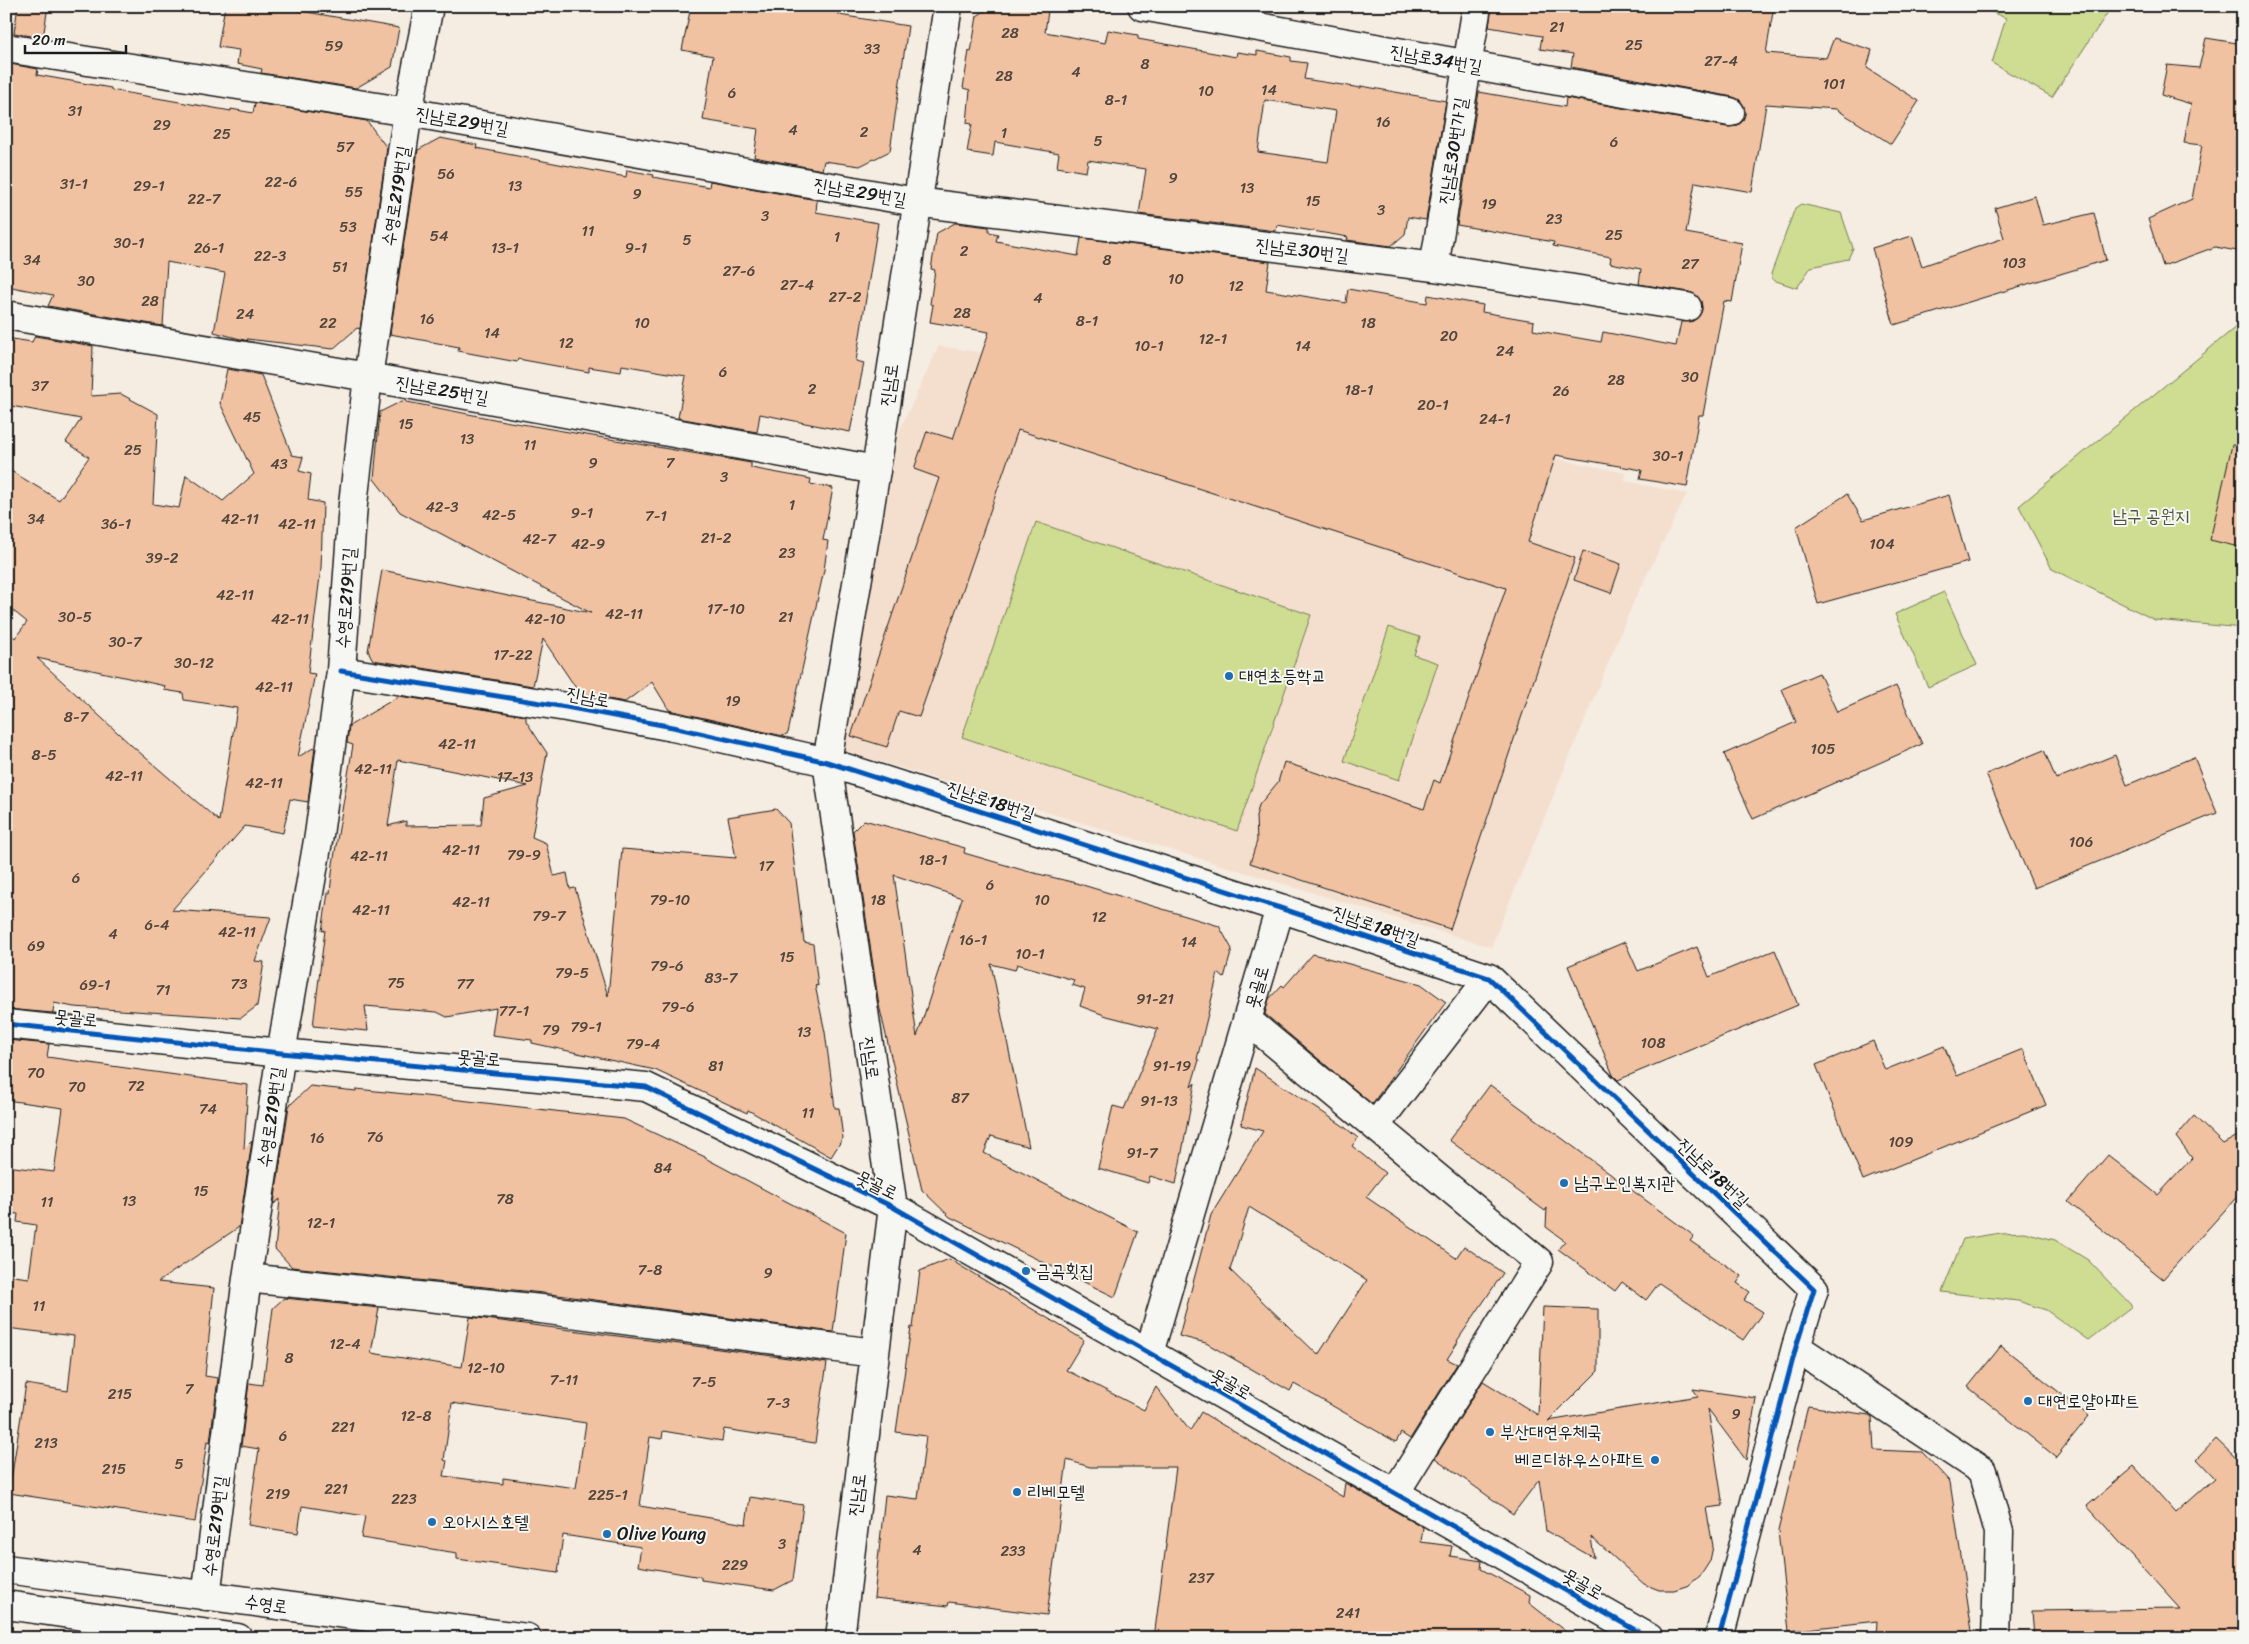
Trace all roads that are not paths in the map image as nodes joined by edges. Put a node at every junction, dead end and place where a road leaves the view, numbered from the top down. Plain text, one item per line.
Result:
1 (429, 6) edge
2 (948, 6) edge
3 (1142, 6) edge
4 (1477, 6) edge
5 (6, 48) edge
6 (1467, 64) junction
7 (408, 112) junction
8 (1730, 112) dead end
9 (916, 202) junction
10 (1434, 267) junction
11 (1687, 308) dead end
12 (6, 315) edge
13 (368, 377) junction
14 (876, 470) junction
15 (341, 672) junction
16 (827, 762) junction
17 (1280, 908) junction
18 (1489, 978) junction
19 (1247, 1020) junction
20 (6, 1024) edge
21 (281, 1053) junction
22 (1375, 1126) junction
23 (893, 1207) junction
24 (247, 1278) junction
25 (1796, 1347) junction
26 (874, 1353) junction
27 (1149, 1354) junction
28 (1395, 1493) junction
29 (6, 1569) edge
30 (206, 1596) junction
31 (6, 1605) edge
32 (221, 1637) edge
33 (527, 1638) edge
34 (840, 1638) edge
35 (1649, 1638) edge
36 (1719, 1638) edge
37 (1996, 1638) edge

1 - 7 street, 수영로219번길
2 - 9 street, 진남로
3 - 6 street, 진남로34번길
4 - 6 street, 진남로30번가길
5 - 7 street, 진남로29번길
6 - 8 street, 진남로34번길
6 - 10 street, 진남로30번가길
7 - 9 street, 진남로29번길
7 - 13 street, 수영로219번길
9 - 10 street, 진남로30번길
9 - 14 street, 진남로
10 - 11 street, 진남로30번길
12 - 13 street, 진남로25번길
13 - 14 street, 진남로25번길
13 - 15 street, 수영로219번길
14 - 16 street, 진남로
15 - 16 street, 진남로
15 - 21 street, 수영로219번길
16 - 17 street, 진남로18번길
16 - 23 street, 진남로
17 - 18 street, 진남로18번길
17 - 19 street, 못골로
18 - 22 street
18 - 25 street, 진남로18번길
19 - 22 street
19 - 27 street, 못골로
20 - 21 street, 못골로
21 - 23 street, 못골로
21 - 24 street, 수영로219번길
22 - 28 street
23 - 26 street, 진남로
23 - 27 street, 못골로
24 - 26 street
24 - 30 street, 수영로219번길
25 - 36 street
25 - 37 street
26 - 34 street, 진남로
27 - 28 street, 못골로
28 - 35 street, 못골로
29 - 30 street, 수영로
30 - 33 street, 수영로
31 - 32 street

